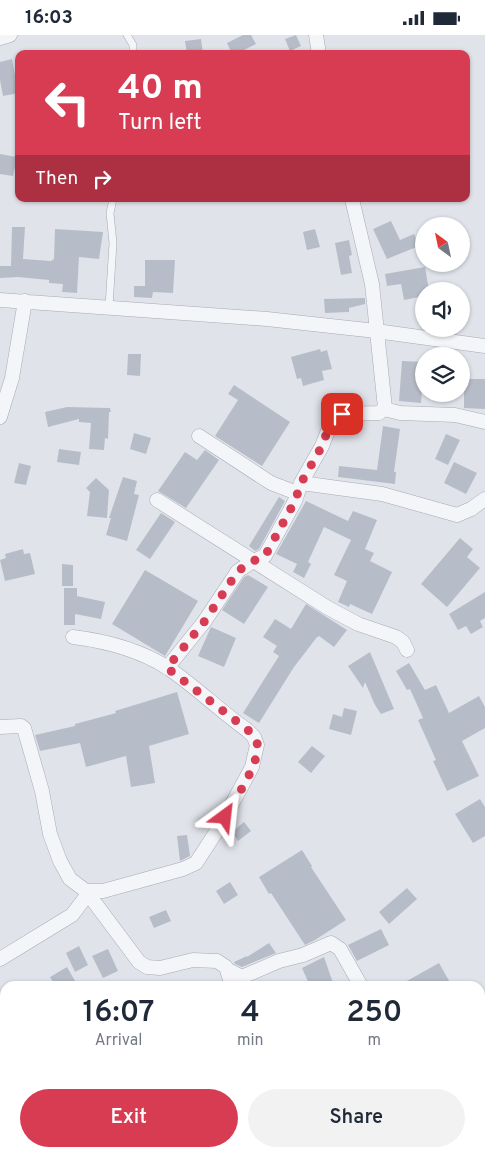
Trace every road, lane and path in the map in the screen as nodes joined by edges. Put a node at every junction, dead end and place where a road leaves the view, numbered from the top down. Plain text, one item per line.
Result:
1 (10, 35) edge
2 (127, 35) edge
3 (316, 35) edge
4 (0, 38) edge
5 (133, 50) edge
6 (318, 50) edge
7 (112, 202) edge
8 (353, 202) edge
9 (0, 300) edge
10 (25, 301) junction
11 (108, 307) junction
12 (376, 331) junction
13 (485, 346) edge
14 (384, 409) junction
15 (0, 417) edge
16 (485, 422) edge
17 (199, 436) dead end
18 (299, 488) junction
19 (157, 499) dead end
20 (485, 499) edge
21 (253, 561) junction
22 (73, 637) dead end
23 (407, 650) dead end
24 (167, 668) junction
25 (0, 727) edge
26 (87, 893) junction
27 (0, 959) edge
28 (228, 970) junction
29 (231, 981) edge
30 (358, 981) edge

1 - 4 street
2 - 5 lane
3 - 6 street
7 - 11 lane
8 - 12 street
9 - 10 street
10 - 11 street
10 - 15 street
11 - 12 street
12 - 13 street
12 - 14 street
14 - 16 street
14 - 18 street
17 - 18 street
18 - 20 street
18 - 21 street
19 - 21 street
21 - 23 street
21 - 24 street
22 - 24 street
24 - 26 street
25 - 26 street
26 - 27 street
26 - 28 street
28 - 29 street
28 - 30 street

